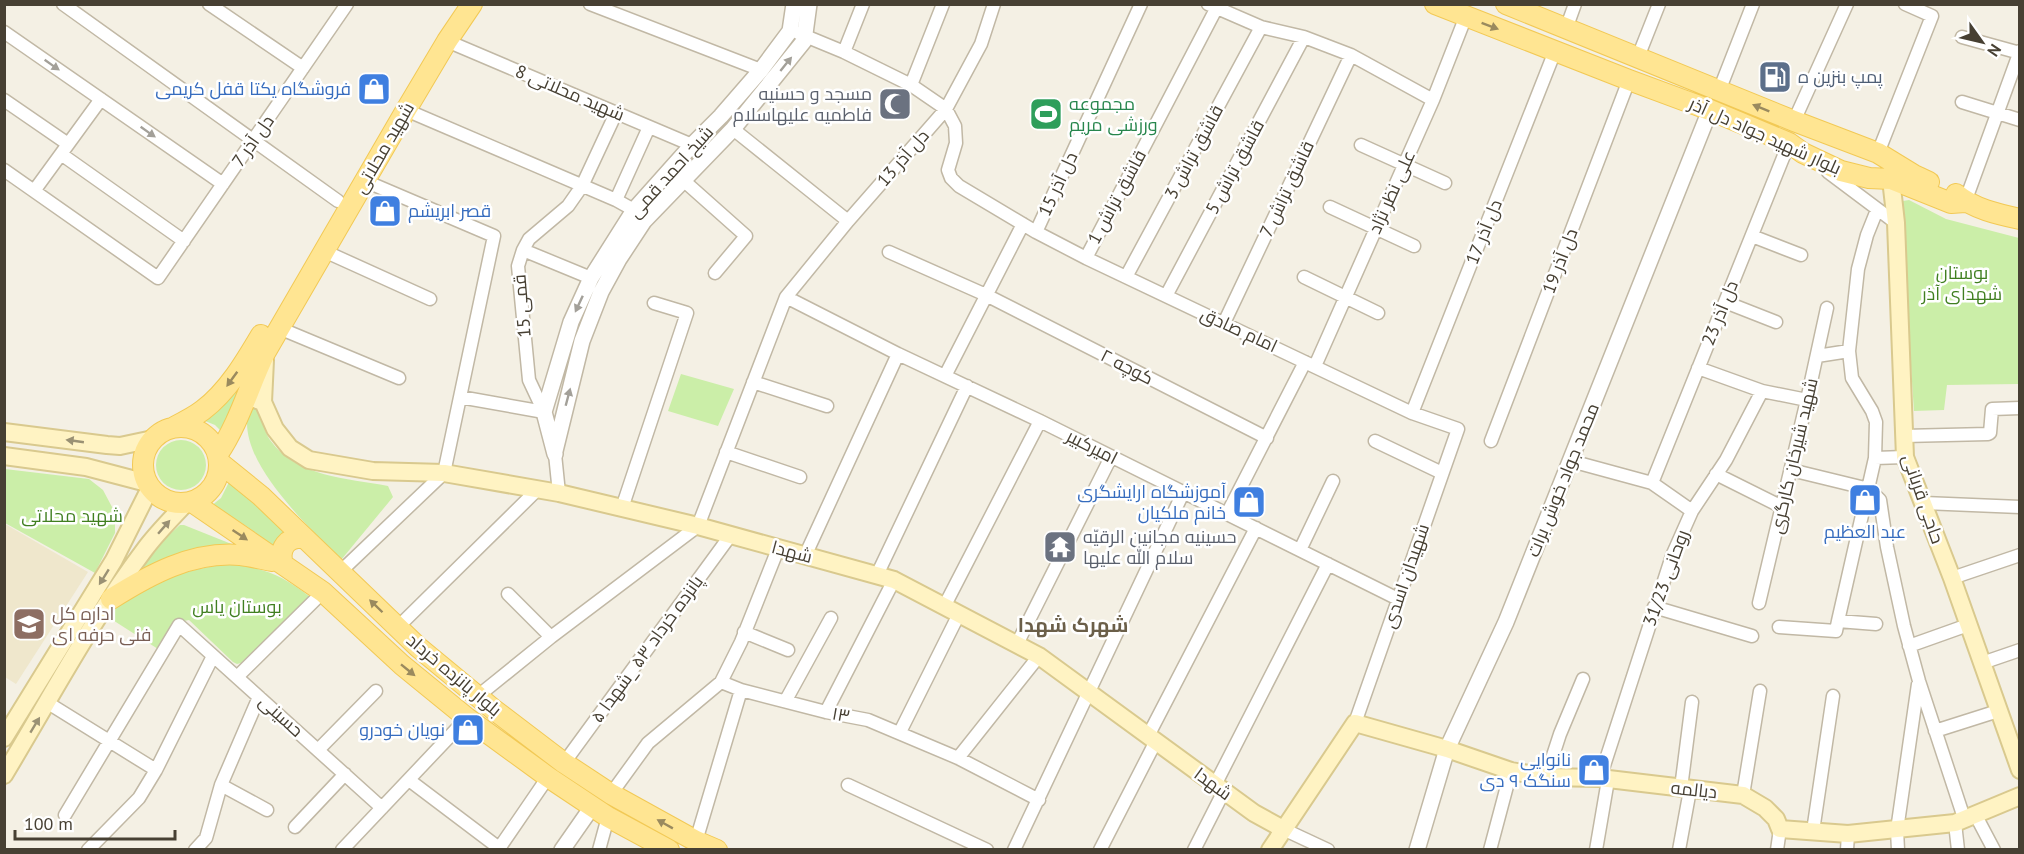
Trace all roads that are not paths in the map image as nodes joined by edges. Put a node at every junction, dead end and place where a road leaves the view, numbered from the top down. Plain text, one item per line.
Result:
1 (63, 4) edge
2 (348, 4) edge
3 (456, 4) edge
4 (472, 4) edge
5 (590, 4) edge
6 (794, 4) edge
7 (809, 4) edge
8 (863, 4) edge
9 (943, 4) edge
10 (994, 4) edge
11 (1141, 4) edge
12 (1436, 4) edge
13 (1506, 4) edge
14 (1575, 4) edge
15 (1659, 4) edge
16 (1753, 4) edge
17 (1847, 4) edge
18 (1905, 4) edge
19 (213, 6) edge
20 (1212, 7) edge
21 (1466, 16) junction
22 (1261, 27) junction
23 (1566, 29) junction
24 (4, 32) edge
25 (790, 32) junction
26 (805, 35) junction
27 (1304, 37) junction
28 (1962, 37) dead end
29 (447, 41) junction
30 (1556, 51) junction
31 (844, 52) junction
32 (2019, 52) edge
33 (1351, 55) junction
34 (1638, 57) junction
35 (303, 68) junction
36 (761, 70) junction
37 (1629, 80) junction
38 (911, 86) junction
39 (1719, 91) junction
40 (101, 99) junction
41 (4, 100) edge
42 (1433, 100) junction
43 (1962, 102) dead end
44 (946, 109) junction
45 (405, 110) junction
46 (1710, 110) junction
47 (616, 113) junction
48 (1998, 114) junction
49 (2019, 120) edge
50 (1794, 121) junction
51 (649, 127) junction
52 (733, 129) junction
53 (253, 140) junction
54 (692, 145) junction
55 (1361, 145) dead end
56 (1796, 148) junction
57 (64, 149) junction
58 (1848, 152) junction
59 (1878, 153) junction
60 (1405, 165) junction
61 (4, 170) edge
62 (1841, 171) junction
63 (1892, 179) junction
64 (365, 180) junction
65 (683, 180) junction
66 (1444, 183) dead end
67 (223, 184) junction
68 (582, 186) junction
69 (34, 191) junction
70 (616, 200) junction
71 (338, 201) junction
72 (1965, 202) junction
73 (1330, 207) dead end
74 (634, 210) junction
75 (1877, 210) junction
76 (2019, 219) edge
77 (848, 221) junction
78 (1896, 223) junction
79 (1023, 224) junction
80 (1376, 229) junction
81 (1036, 232) junction
82 (1752, 236) junction
83 (184, 241) junction
84 (1414, 246) dead end
85 (523, 250) junction
86 (324, 251) junction
87 (889, 252) dead end
88 (613, 255) junction
89 (1801, 255) dead end
90 (1086, 258) junction
91 (715, 273) dead end
92 (1304, 277) dead end
93 (1126, 278) junction
94 (591, 279) junction
95 (986, 295) junction
96 (1166, 296) junction
97 (786, 297) junction
98 (1345, 298) junction
99 (430, 299) dead end
100 (1725, 302) junction
101 (654, 303) dead end
102 (1827, 308) dead end
103 (1378, 314) dead end
104 (1776, 322) dead end
105 (1224, 323) junction
106 (279, 328) junction
107 (1848, 351) junction
108 (898, 354) junction
109 (1817, 356) junction
110 (1310, 364) junction
111 (1698, 368) junction
112 (945, 376) junction
113 (399, 378) dead end
114 (753, 382) junction
115 (967, 386) junction
116 (1762, 391) junction
117 (460, 397) junction
118 (1807, 400) junction
119 (254, 401) junction
120 (827, 406) dead end
121 (2019, 408) edge
122 (544, 412) junction
123 (1412, 413) junction
124 (1040, 421) junction
125 (174, 427) junction
126 (1458, 429) joint
127 (4, 432) edge
128 (1904, 436) junction
129 (1267, 438) junction
130 (153, 439) junction
131 (1375, 441) dead end
132 (1491, 441) dead end
133 (107, 445) junction
134 (726, 452) junction
135 (555, 454) junction
136 (4, 456) edge
137 (1111, 457) junction
138 (1905, 457) junction
139 (218, 458) junction
140 (1875, 458) junction
141 (1571, 461) junction
142 (1791, 470) junction
143 (104, 471) junction
144 (444, 473) junction
145 (1442, 473) junction
146 (1716, 474) junction
147 (800, 477) dead end
148 (1333, 481) dead end
149 (1652, 483) junction
150 (148, 485) junction
151 (538, 489) junction
152 (1869, 489) junction
153 (559, 493) junction
154 (1183, 493) junction
155 (188, 503) junction
156 (1924, 503) junction
157 (1782, 507) junction
158 (2019, 507) edge
159 (622, 508) junction
160 (1692, 511) junction
161 (1227, 514) junction
162 (698, 526) junction
163 (1256, 528) junction
164 (126, 536) junction
165 (730, 536) junction
166 (304, 538) junction
167 (147, 546) junction
168 (778, 549) junction
169 (1300, 550) junction
170 (2019, 555) edge
171 (805, 556) junction
172 (281, 563) junction
173 (1328, 564) junction
174 (340, 573) junction
175 (877, 575) junction
176 (1952, 578) junction
177 (894, 580) junction
178 (322, 592) junction
179 (508, 594) dead end
180 (111, 599) junction
181 (1398, 599) junction
182 (1758, 603) dead end
183 (1654, 607) junction
184 (952, 610) junction
185 (831, 618) dead end
186 (1876, 624) dead end
187 (1968, 625) junction
188 (1837, 626) junction
189 (398, 627) junction
190 (1779, 627) dead end
191 (744, 632) junction
192 (1752, 636) dead end
193 (551, 637) junction
194 (1017, 644) junction
195 (1909, 646) junction
196 (788, 650) dead end
197 (2019, 650) edge
198 (213, 656) junction
199 (1039, 656) junction
200 (1982, 663) junction
201 (237, 677) junction
202 (1582, 679) dead end
203 (1919, 681) junction
204 (721, 682) junction
205 (741, 690) junction
206 (376, 691) dead end
207 (1760, 691) dead end
208 (1089, 692) junction
209 (478, 696) junction
210 (1833, 696) dead end
211 (259, 697) junction
212 (786, 700) junction
213 (1692, 702) dead end
214 (48, 703) junction
215 (1998, 711) junction
216 (826, 712) junction
217 (467, 718) junction
218 (1355, 723) junction
219 (1935, 731) junction
220 (900, 732) junction
221 (4, 738) edge
222 (1152, 739) junction
223 (109, 742) junction
224 (2016, 748) edge
225 (1448, 749) junction
226 (318, 750) junction
227 (958, 758) junction
228 (564, 763) junction
229 (156, 770) junction
230 (2019, 770) edge
231 (1511, 771) junction
232 (345, 774) junction
233 (4, 775) edge
234 (548, 777) junction
235 (1546, 777) junction
236 (1604, 779) junction
237 (409, 780) junction
238 (221, 785) junction
239 (848, 785) dead end
240 (1220, 788) junction
241 (1685, 789) junction
242 (611, 794) junction
243 (1743, 795) junction
244 (2019, 796) edge
245 (1038, 800) junction
246 (382, 808) junction
247 (267, 810) dead end
248 (600, 812) junction
249 (65, 815) dead end
250 (1965, 818) junction
251 (295, 827) dead end
252 (1283, 829) junction
253 (1780, 829) junction
254 (1897, 830) junction
255 (1813, 831) junction
256 (696, 841) junction
257 (1847, 842) edge
258 (347, 848) edge
259 (88, 849) edge
260 (195, 849) edge
261 (498, 849) edge
262 (562, 849) edge
263 (599, 849) edge
264 (669, 849) edge
265 (717, 849) edge
266 (987, 849) edge
267 (1014, 849) edge
268 (1100, 849) edge
269 (1194, 849) edge
270 (1270, 849) edge
271 (1328, 849) edge
272 (1417, 849) edge
273 (1491, 849) edge
274 (1596, 849) edge
275 (1679, 849) edge
276 (1777, 849) edge
277 (1898, 849) edge
278 (1958, 849) edge
279 (1994, 849) edge

1 - 53 street
2 - 35 street, دل آذر 7
3 - 71 main road, شهید محلاتی
4 - 29 main road, شهید محلاتی
5 - 36 street
6 - 25 street, شیخ احمد قمی
7 - 26 street, شیخ احمد قمی
8 - 31 street
9 - 38 street
10 - 44 street, دل آذر 13
11 - 81 street, دل آذر 15
12 - 21 main road, بلوار شهید جواد دل آذر
13 - 23 main road, بلوار شهید جواد دل آذر
14 - 23 street
15 - 34 street
16 - 39 street
17 - 50 street
18 - 59 street
19 - 35 street
20 - 22 street
20 - 90 street, قاشق تراش 1
21 -> 30 main road, بلوار شهید جواد دل آذر
21 - 42 street, علی نظر نژاد
22 - 27 street
22 - 93 street, قاشق تراش 3
23 - 34 main road, بلوار شهید جواد دل آذر
24 -> 40 street
25 - 26 street
25 - 36 street, شیخ احمد قمی
26 - 31 street
52 -> 26 street, شیخ احمد قمی
27 - 33 street
27 - 96 street, قاشق تراش 5
28 - 32 street
29 - 45 main road, شهید محلاتی
29 - 47 street, شهید محلاتی 8
30 - 37 main road, بلوار شهید جواد دل آذر
30 - 123 street, دل آذر 17
31 - 38 street
32 - 48 street
33 - 42 street
33 - 105 street, قاشق تراش 7
34 - 39 main road, بلوار شهید جواد دل آذر
35 - 53 street, دل آذر 7
36 - 54 street, شیخ احمد قمی
37 - 46 main road, بلوار شهید جواد دل آذر
37 - 132 street, دل آذر 19
38 - 44 street
50 -> 39 main road, بلوار شهید جواد دل آذر
40 - 57 street
40 -> 67 street
41 - 57 street
42 - 60 street, علی نظر نژاد
43 - 48 street
44 - 77 street, دل آذر 13
44 - 79 street, امام صادق
45 - 64 main road, شهید محلاتی
45 - 68 street
46 - 56 main road, بلوار شهید جواد دل آذر
46 - 141 street, محمد جواد خوش برات
47 - 51 street, شهید محلاتی 8
47 - 68 street, قمی 15
48 - 49 street
48 - 72 street
50 - 58 main road
50 - 59 main road, بلوار شهید جواد دل آذر
51 - 54 street, شهید محلاتی 8
51 - 70 street
52 - 65 street, شیخ احمد قمی
52 - 77 street
53 - 67 street, دل آذر 7
53 - 71 street
54 - 74 street, شیخ احمد قمی
55 - 60 street
56 - 62 main road, بلوار شهید جواد دل آذر
56 - 75 street
56 - 82 street, دل آذر 23
57 - 69 street
57 - 83 street
58 - 62 main road
58 - 63 main road
59 - 72 main road, بلوار شهید جواد دل آذر
60 - 66 street
60 - 80 street, علی نظر نژاد
61 - 69 street
62 - 63 main road, بلوار شهید جواد دل آذر
63 - 72 main road, بلوار شهید جواد دل آذر
63 - 78 main road, حاجی قربانی
64 - 86 main road, شهید محلاتی
64 - 117 street
65 - 88 street, شیخ احمد قمی
65 - 91 street
67 - 83 street, دل آذر 7
68 - 70 street
68 - 85 street, قمی 15
69 - 83 street, دل آذر 7
70 - 74 street
71 -> 125 main road, شهید محلاتی
72 - 76 main road
73 - 80 street
74 - 88 street, شیخ احمد قمی
75 - 78 street
75 - 107 street
77 - 97 street, دل آذر 13
78 - 128 main road, حاجی قربانی
79 - 81 street, امام صادق
79 - 95 street
80 - 84 street
80 - 98 street, علی نظر نژاد
81 - 90 street, امام صادق
82 - 89 street
82 - 100 street, دل آذر 23
85 - 94 street
85 - 122 street, قمی 15
86 - 99 street
86 - 106 main road, شهید محلاتی
87 - 95 street, کوچه ۲
88 - 94 street, شیخ احمد قمی
135 -> 88 street, شیخ احمد قمی
90 - 93 street, امام صادق
92 - 98 street
93 - 96 street, امام صادق
94 -> 122 street, شیخ احمد قمی
95 - 112 street
95 - 129 street, کوچه ۲
96 - 105 street, امام صادق
97 - 108 street, امیرکبیر
97 - 114 street, دل آذر 13
98 - 103 street
98 - 110 street, علی نظر نژاد
100 - 104 street
100 - 111 street, دل آذر 23
101 - 159 street
102 - 109 street, شهید شیرخان کارگری
105 - 110 street, امام صادق
106 - 113 street
106 - 119 main road, شهید محلاتی
107 - 109 street
107 - 140 street
108 - 112 street, امیرکبیر
108 - 171 street
109 - 118 street, شهید شیرخان کارگری
110 - 123 street, امام صادق
110 - 129 street, علی نظر نژاد
111 - 116 street
111 - 149 street, دل آذر 23
112 - 115 street, امیرکبیر
114 - 120 street
114 - 134 street, دل آذر 13
115 - 124 street, امیرکبیر
115 - 175 street
116 - 118 street
116 - 146 street, روحانی 31/23
117 - 122 street
117 - 144 street
118 - 142 street, شهید شیرخان کارگری
119 - 139 main road, شهید محلاتی
119 - 144 main road, شهدا
121 - 128 street
122 - 135 street, شیخ احمد قمی
123 - 126 street, امام صادق
124 - 137 street, امیرکبیر
124 - 184 street
125 - 130 main road
125 - 139 main road
126 - 145 street, شهیدان اسدی
133 -> 127 main road
128 - 138 main road, حاجی قربانی
129 - 161 street, علی نظر نژاد
130 - 133 main road
130 - 150 main road
131 - 145 street
133 - 143 main road
134 - 147 street
134 - 162 street, دل آذر 13
135 - 153 street, شیخ احمد قمی
136 - 143 main road
137 - 154 street, امیرکبیر
137 - 194 street
138 - 140 street
138 - 156 main road, حاجی قربانی
139 - 155 main road
139 - 166 main road, بلوار پانزده خرداد
140 - 152 street
141 - 149 street
141 - 225 street, محمد جواد خوش برات
142 - 152 street
142 - 157 street, شهید شیرخان کارگری
143 - 150 main road
144 - 151 main road, شهدا
144 - 174 street
145 - 181 street, شهیدان اسدی
146 - 157 street
146 - 160 street, روحانی 31/23
148 - 169 street
149 - 160 street
150 - 155 main road
150 - 164 main road
151 - 153 main road, شهدا
151 - 189 street
152 - 188 street
152 - 195 street
153 - 159 main road, شهدا
154 - 161 street, امیرکبیر
154 - 208 street
167 -> 155 main road
155 -> 172 main road, بلوار پانزده خرداد
156 - 158 street
156 - 176 main road, حاجی قربانی
157 - 182 street, شهید شیرخان کارگری
159 - 162 main road, شهدا
160 - 183 street, روحانی 31/23
161 - 163 street, امیرکبیر
162 - 165 main road, شهدا
162 - 193 street
163 - 169 street, امیرکبیر
163 - 222 street
164 - 167 main road
164 -> 221 main road
165 - 168 main road, شهدا
165 - 228 street, پانزده خرداد ۵۳ _شهدا ۵
166 - 172 main road
166 - 174 main road, بلوار پانزده خرداد
167 - 180 main road
168 - 171 main road, شهدا
168 - 191 street
169 - 173 street, امیرکبیر
170 - 176 street
171 - 175 main road, شهدا
172 - 178 main road, بلوار پانزده خرداد
172 - 180 main road
173 - 181 street, امیرکبیر
173 - 240 street
189 -> 174 main road, بلوار پانزده خرداد
175 - 177 main road, شهدا
176 - 187 main road, حاجی قربانی
177 - 184 main road, شهدا
177 - 216 street
178 - 201 street
178 -> 217 main road, بلوار پانزده خرداد
179 - 193 street
180 - 214 main road
181 - 218 street, شهیدان اسدی
183 - 192 street
183 - 236 street, روحانی 31/23
184 - 194 main road, شهدا
184 - 220 street
185 - 212 street
186 - 188 street
187 - 195 street
187 - 200 main road, حاجی قربانی
188 - 190 street
189 - 209 main road, بلوار پانزده خرداد
191 - 196 street
191 - 204 street
193 - 209 street
194 - 199 main road, شهدا
195 - 203 street
197 - 200 street
198 - 201 street, حسینی
198 - 223 street, حسینی
198 - 229 street
199 - 208 main road, شهدا
199 - 227 street
200 - 215 main road, حاجی قربانی
201 - 211 street, حسینی
202 - 235 street
203 - 219 street
203 - 254 street
204 - 205 street, ۱۳
204 - 242 street
205 - 212 street, ۱۳
205 - 256 street
206 - 226 street
207 - 243 street
208 - 222 main road, شهدا
208 - 245 street
209 - 228 main road, بلوار پانزده خرداد
210 - 255 street
211 - 226 street, حسینی
211 - 238 street
212 - 216 street, ۱۳
213 - 241 street
214 - 223 street
233 -> 214 main road
215 - 219 street
215 - 224 main road, حاجی قربانی
216 - 220 street, ۱۳
217 - 234 main road, بلوار پانزده خرداد
217 - 237 street
218 - 225 main road, دیالمه
218 - 252 main road
219 - 250 street
220 - 227 street, ۱۳
222 - 240 main road, شهدا
222 - 268 street
223 - 229 street
223 - 249 street
224 - 230 main road, حاجی قربانی
225 - 231 main road, دیالمه
225 - 272 street, محمد جواد خوش برات
226 - 232 street, حسینی
227 - 245 street, ۱۳
228 - 242 main road, بلوار پانزده خرداد
229 - 259 street
231 - 235 main road, دیالمه
231 - 273 street
232 - 246 street, حسینی
232 - 251 street
234 - 248 main road, بلوار پانزده خرداد
234 - 261 street
235 - 236 main road, دیالمه
236 - 241 main road, دیالمه
236 - 274 street, روحانی 31/23
237 - 246 street
237 - 261 street
238 - 247 street
238 - 260 street
239 - 266 street
240 - 252 main road, شهدا
240 - 269 street
241 - 243 main road, دیالمه
241 - 275 street
256 -> 242 main road, بلوار پانزده خرداد
243 - 253 main road, دیالمه
244 - 250 main road
245 - 267 street
246 - 258 street
248 - 262 street
248 - 263 street
248 - 264 main road, بلوار پانزده خرداد
250 - 254 main road
250 - 278 street
250 - 279 street
252 - 270 main road
252 - 271 street
253 - 255 main road
253 - 276 street
254 - 257 main road
254 - 277 street
255 - 257 main road
256 - 265 main road, بلوار پانزده خرداد

